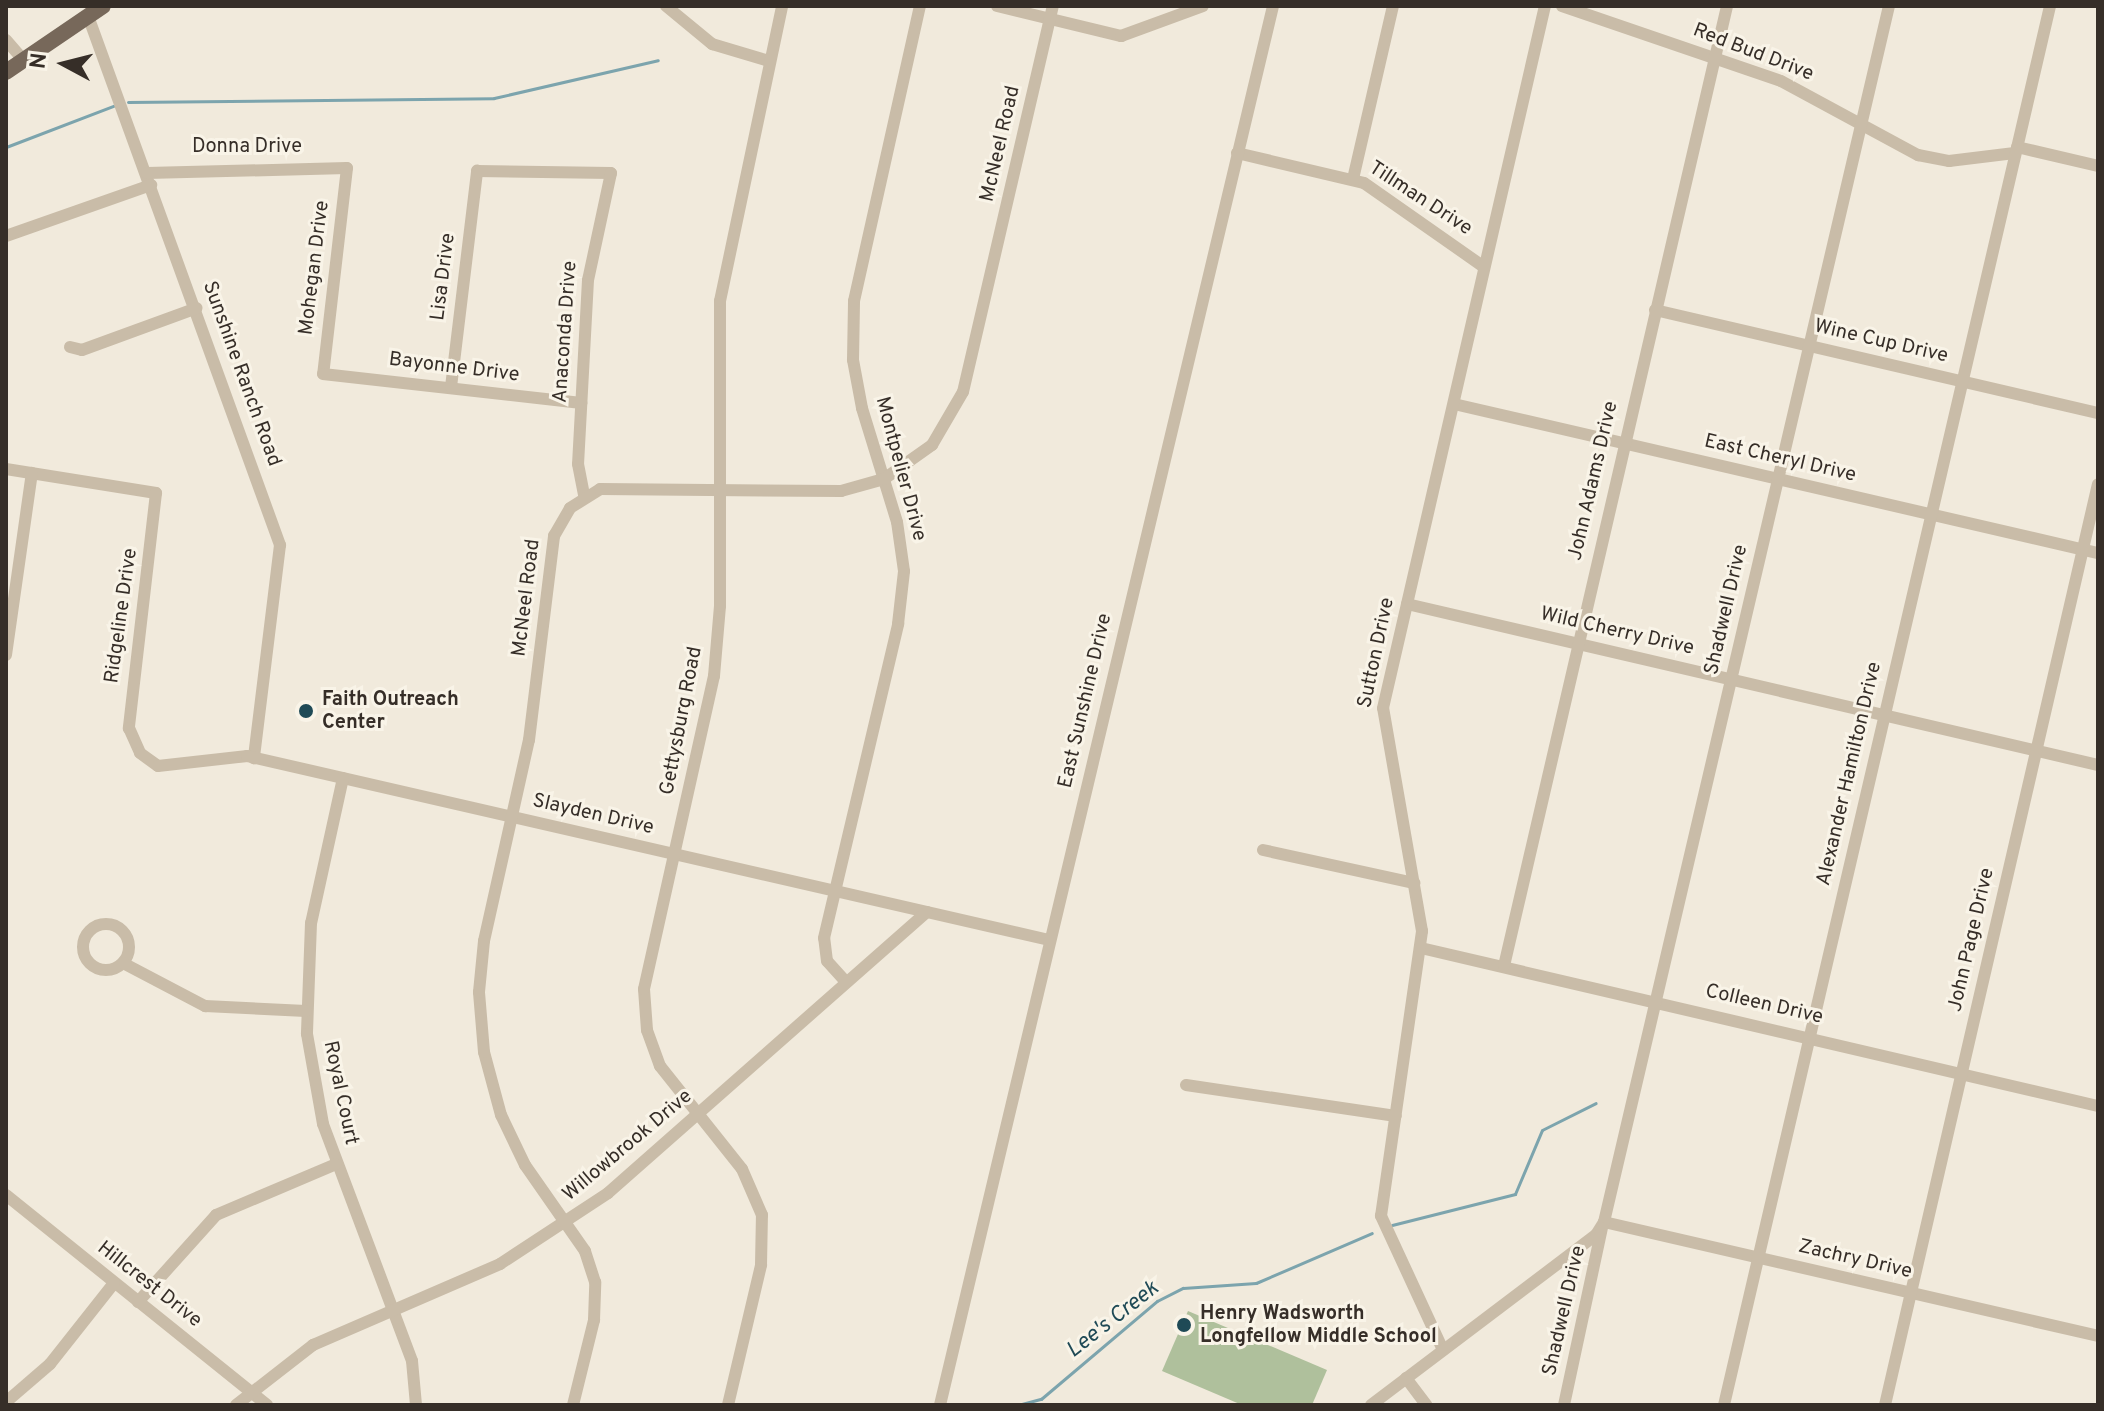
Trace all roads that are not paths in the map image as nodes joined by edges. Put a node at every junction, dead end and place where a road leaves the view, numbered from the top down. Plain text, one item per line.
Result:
1 (103, 6) edge
2 (666, 6) edge
3 (782, 6) edge
4 (920, 6) edge
5 (997, 6) edge
6 (1203, 6) edge
7 (1273, 6) edge
8 (1393, 6) edge
9 (1545, 6) edge
10 (1562, 6) edge
11 (1727, 6) edge
12 (1889, 6) edge
13 (2050, 6) edge
14 (1052, 12) edge
15 (88, 16) junction
16 (6, 40) edge
17 (1715, 58) junction
18 (24, 61) junction
19 (769, 61) junction
20 (6, 72) edge
21 (1861, 123) junction
22 (2016, 150) junction
23 (1237, 153) junction
24 (2098, 166) edge
25 (347, 168) joint
26 (477, 171) joint
27 (149, 179) junction
28 (1353, 179) junction
29 (6, 236) edge
30 (1484, 267) junction
31 (197, 308) junction
32 (1655, 310) junction
33 (1808, 346) junction
34 (70, 347) dead end
35 (323, 374) joint
36 (1962, 381) junction
37 (451, 387) junction
38 (581, 403) junction
39 (1454, 404) junction
40 (2098, 413) edge
41 (1624, 445) junction
42 (6, 469) edge
43 (32, 473) junction
44 (884, 479) junction
45 (1778, 479) junction
46 (2098, 484) edge
47 (720, 492) junction
48 (584, 496) junction
49 (1931, 515) junction
50 (2083, 549) junction
51 (2098, 553) edge
52 (1407, 604) junction
53 (1577, 644) junction
54 (6, 655) edge
55 (1732, 678) junction
56 (1884, 716) junction
57 (135, 744) joint
58 (2036, 751) junction
59 (254, 758) junction
60 (2098, 765) edge
61 (343, 778) junction
62 (513, 818) junction
63 (1263, 850) dead end
64 (674, 854) junction
65 (1414, 883) junction
66 (835, 891) junction
67 (927, 912) junction
68 (1049, 940) junction
69 (1421, 948) junction
70 (123, 963) dead end
71 (1504, 966) junction
72 (846, 982) junction
73 (1655, 1001) junction
74 (306, 1011) junction
75 (1810, 1036) junction
76 (1962, 1071) junction
77 (1186, 1085) dead end
78 (2098, 1106) edge
79 (697, 1115) junction
80 (1396, 1116) junction
81 (336, 1164) junction
82 (6, 1195) edge
83 (566, 1222) junction
84 (1603, 1223) junction
85 (1758, 1258) junction
86 (114, 1283) junction
87 (1911, 1294) junction
88 (138, 1302) junction
89 (392, 1310) junction
90 (2098, 1336) edge
91 (1443, 1350) junction
92 (1406, 1378) junction
93 (251, 1392) junction
94 (6, 1402) edge
95 (236, 1405) edge
96 (267, 1405) edge
97 (416, 1405) edge
98 (573, 1405) edge
99 (728, 1405) edge
100 (940, 1405) edge
101 (1371, 1405) edge
102 (1426, 1405) edge
103 (1564, 1405) edge
104 (1724, 1405) edge
105 (1885, 1405) edge

1 - 15 main road
2 - 19 street
3 - 19 street, Gettysburg Road
4 - 44 street, Montpelier Drive
5 - 14 street
6 - 14 street
7 - 23 street, East Sunshine Drive
8 - 28 street
9 - 30 street, Sutton Drive
10 - 17 street, Red Bud Drive
11 - 17 street, John Adams Drive
12 - 21 street, Shadwell Drive
13 - 22 street, Alexander Hamilton Drive
14 - 44 street, McNeel Road
15 - 18 main road
15 - 27 street, Sunshine Ranch Road
16 - 18 street
17 - 21 street, Red Bud Drive
17 - 32 street, John Adams Drive
18 - 20 main road
19 - 47 street, Gettysburg Road
21 - 22 street, Red Bud Drive
21 - 33 street, Shadwell Drive
22 - 24 street, Red Bud Drive
22 - 36 street, Alexander Hamilton Drive
23 - 28 street, Tillman Drive
23 - 68 street, East Sunshine Drive
25 - 27 street, Donna Drive
25 - 35 street, Mohegan Drive
26 - 37 street, Lisa Drive
26 - 38 street, Anaconda Drive
27 - 29 street, Donna Drive
27 - 31 street, Sunshine Ranch Road
28 - 30 street, Tillman Drive
30 - 39 street, Sutton Drive
31 - 34 street
31 - 59 street, Sunshine Ranch Road
32 - 33 street, Wine Cup Drive
32 - 41 street, John Adams Drive
33 - 36 street, Wine Cup Drive
33 - 45 street, Shadwell Drive
35 - 37 street, Bayonne Drive
36 - 40 street, Wine Cup Drive
36 - 49 street, Alexander Hamilton Drive
37 - 38 street, Bayonne Drive
38 - 48 street, Anaconda Drive
39 - 41 street, East Cheryl Drive
39 - 52 street, Sutton Drive
41 - 45 street, East Cheryl Drive
41 - 53 street, John Adams Drive
42 - 43 street
43 - 54 street
43 - 57 street, Ridgeline Drive
44 - 47 street, McNeel Road
44 - 66 street, Montpelier Drive
45 - 49 street, East Cheryl Drive
45 - 55 street, Shadwell Drive
46 - 50 street, John Page Drive
47 - 48 street, McNeel Road
47 - 64 street, Gettysburg Road
48 - 62 street, McNeel Road
49 - 50 street, East Cheryl Drive
49 - 56 street, Alexander Hamilton Drive
50 - 51 street, East Cheryl Drive
50 - 58 street, John Page Drive
52 - 53 street, Wild Cherry Drive
52 - 65 street, Sutton Drive
53 - 55 street, Wild Cherry Drive
53 - 71 street, John Adams Drive
55 - 56 street, Wild Cherry Drive
55 - 73 street, Shadwell Drive
56 - 58 street, Wild Cherry Drive
56 - 75 street, Alexander Hamilton Drive
57 - 59 street, Slayden Drive
58 - 60 street, Wild Cherry Drive
58 - 76 street, John Page Drive
59 - 61 street, Slayden Drive
61 - 62 street, Slayden Drive
61 - 74 street, Royal Court
62 - 64 street, Slayden Drive
62 - 83 street, McNeel Road
63 - 65 street
64 - 66 street, Slayden Drive
64 - 79 street, Gettysburg Road
65 - 69 street, Sutton Drive
66 - 67 street, Slayden Drive
66 - 72 street, Montpelier Drive
67 - 68 street, Slayden Drive
67 - 72 street, Willowbrook Drive
68 - 100 street, East Sunshine Drive
69 - 71 street, Colleen Drive
69 - 80 street, Sutton Drive
70 - 74 street
71 - 73 street, Colleen Drive
72 - 79 street, Willowbrook Drive
73 - 75 street, Colleen Drive
73 - 84 street, Shadwell Drive
74 - 81 street, Royal Court
75 - 76 street, Colleen Drive
75 - 85 street, Alexander Hamilton Drive
76 - 78 street, Colleen Drive
76 - 87 street, John Page Drive
77 - 80 street
79 - 83 street, Willowbrook Drive
79 - 99 street, Gettysburg Road
80 - 91 street, Sutton Drive
81 - 88 street
81 - 89 street, Royal Court
82 - 86 street, Hillcrest Drive
83 - 89 street, Willowbrook Drive
83 - 98 street, McNeel Road
84 - 85 street, Zachry Drive
84 - 91 street
84 - 103 street, Shadwell Drive
85 - 87 street, Zachry Drive
85 - 104 street, Alexander Hamilton Drive
86 - 88 street, Hillcrest Drive
86 - 94 street
87 - 90 street, Zachry Drive
87 - 105 street, John Page Drive
88 - 93 street, Hillcrest Drive
89 - 93 street, Willowbrook Drive
89 - 97 street, Royal Court
91 - 92 street
92 - 101 street
92 - 102 street
93 - 95 street, Willowbrook Drive
93 - 96 street, Hillcrest Drive

